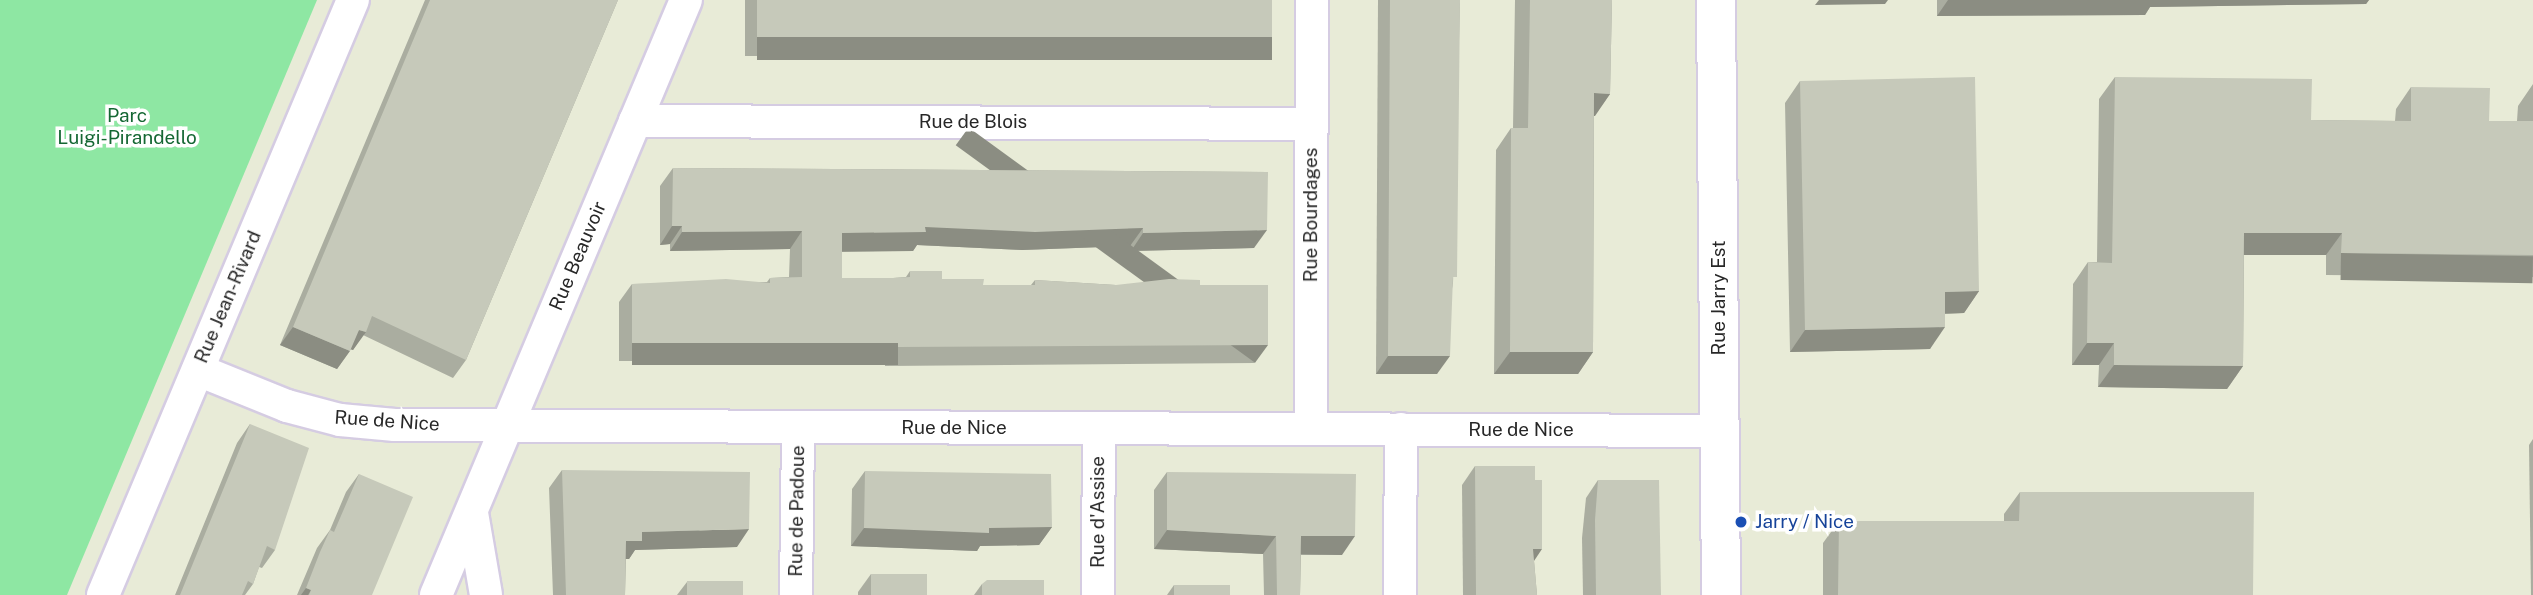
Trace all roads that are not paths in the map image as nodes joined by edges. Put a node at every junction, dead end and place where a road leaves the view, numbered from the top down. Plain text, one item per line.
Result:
1 (353, 0) edge
2 (686, 0) edge
3 (1312, 0) edge
4 (1717, 0) edge
5 (635, 121) junction
6 (1311, 124) junction
7 (198, 370) junction
8 (508, 426) junction
9 (798, 427) junction
10 (1099, 429) junction
11 (1311, 429) junction
12 (1401, 429) junction
13 (1719, 431) junction
14 (471, 513) junction
15 (103, 595) edge
16 (436, 595) edge
17 (486, 595) edge
18 (796, 595) edge
19 (1098, 595) edge
20 (1400, 595) edge
21 (1721, 595) edge

1 - 7 street, Rue Jean-Rivard
2 - 5 street, Rue Beauvoir
3 - 6 street, Rue Bourdages
4 - 13 street, Rue Jarry Est
5 - 6 street, Rue de Blois
5 - 8 street, Rue Beauvoir
6 - 11 street, Rue Bourdages
7 - 8 street, Rue de Nice
7 - 15 street, Rue Jean-Rivard
8 - 9 street, Rue de Nice
8 - 14 street, Rue Beauvoir
9 - 10 street, Rue de Nice
9 - 18 street, Rue de Padoue
10 - 11 street, Rue de Nice
10 - 19 street, Rue d'Assise
11 - 12 street, Rue de Nice
12 - 13 street, Rue de Nice
12 - 20 street
13 - 21 street, Rue Jarry Est
14 - 16 street, Rue Beauvoir
14 - 17 street

